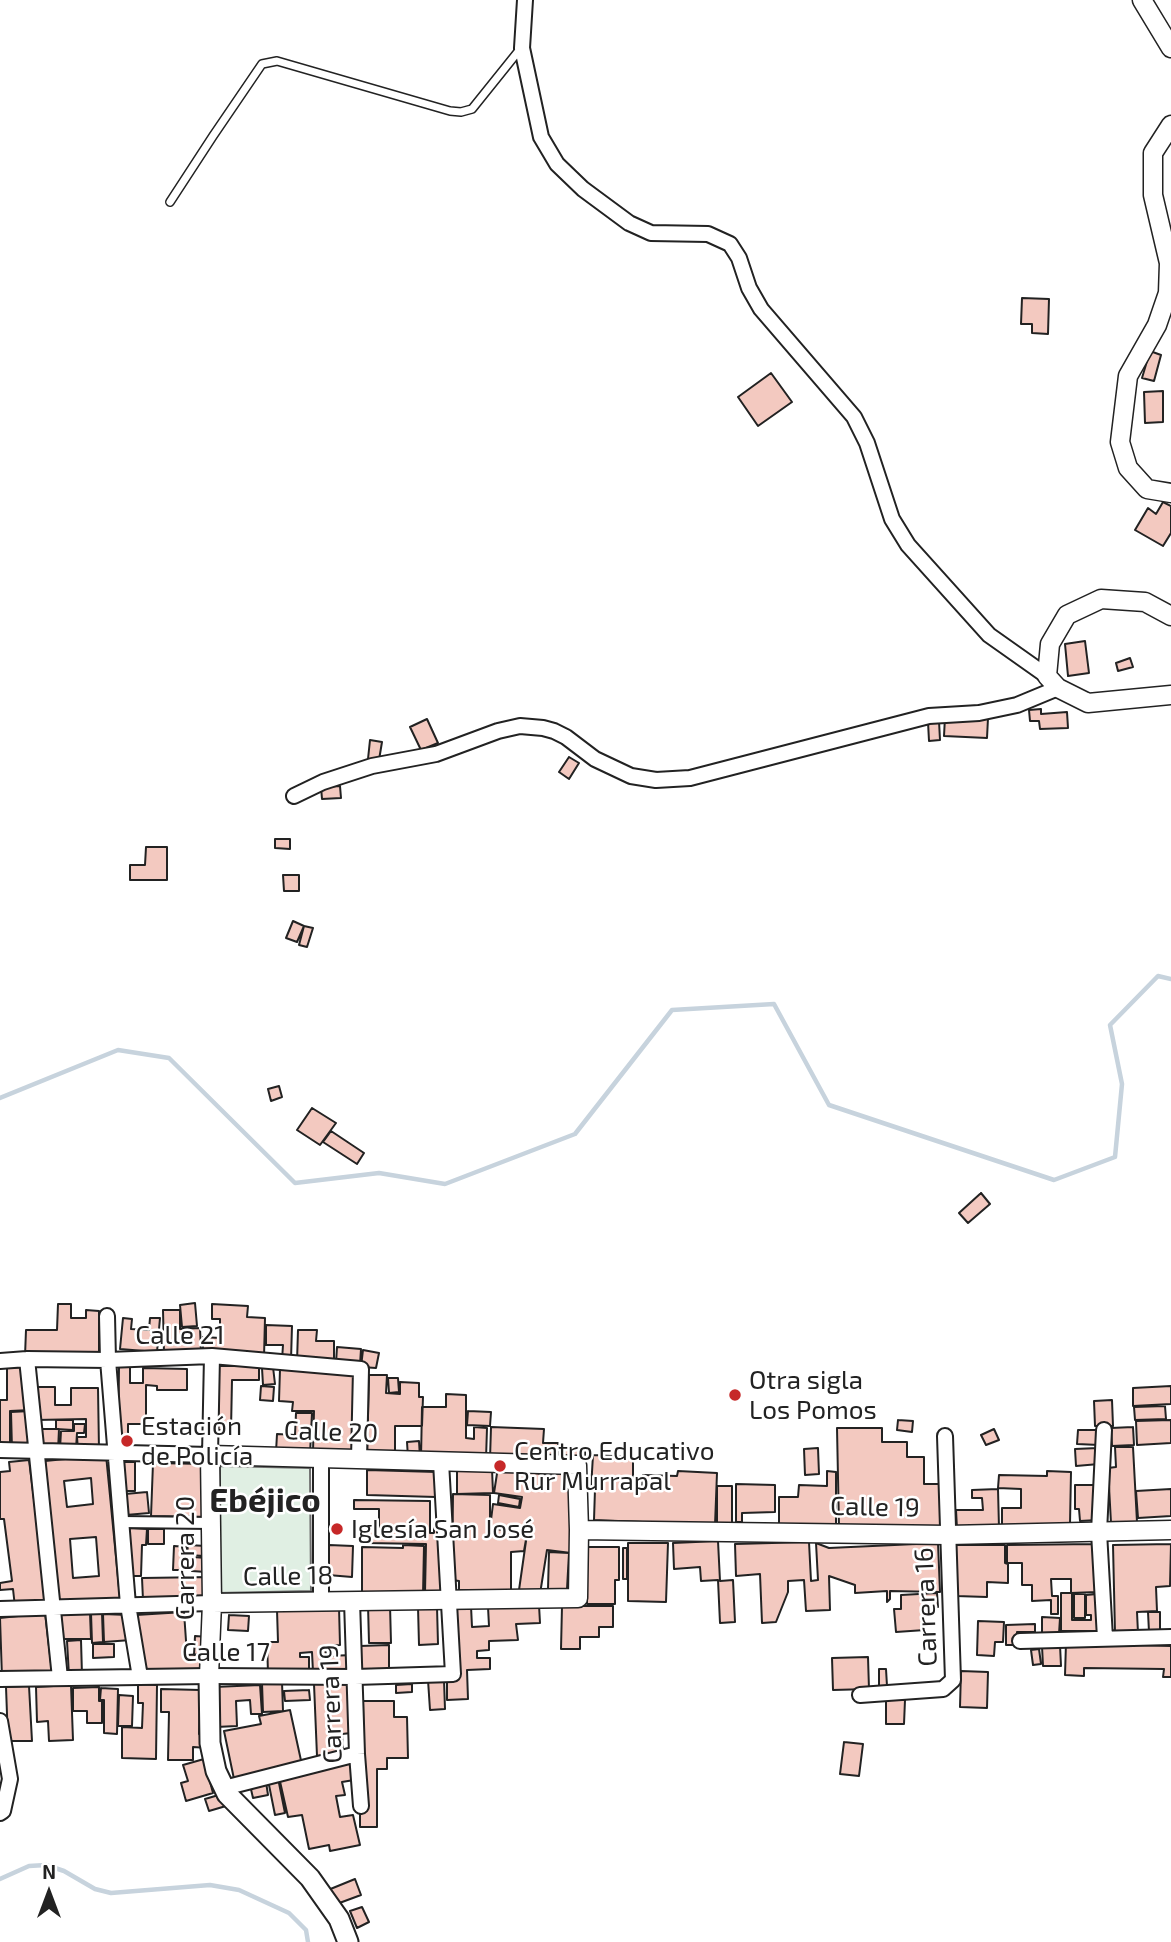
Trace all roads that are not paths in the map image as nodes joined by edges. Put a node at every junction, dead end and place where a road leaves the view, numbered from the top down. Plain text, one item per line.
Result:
1 (525, 0) edge
2 (1142, 0) edge
3 (522, 48) junction
4 (1171, 48) edge
5 (1171, 125) edge
6 (170, 202) dead end
7 (1171, 493) edge
8 (1171, 616) edge
9 (1053, 682) junction
10 (1171, 695) edge
11 (294, 796) dead end
12 (107, 1316) dead end
13 (212, 1356) junction
14 (27, 1359) junction
15 (108, 1360) junction
16 (0, 1361) edge
17 (1104, 1430) dead end
18 (945, 1436) dead end
19 (0, 1450) edge
20 (36, 1451) junction
21 (116, 1453) junction
22 (210, 1455) junction
23 (321, 1458) junction
24 (359, 1459) junction
25 (441, 1462) junction
26 (121, 1522) junction
27 (212, 1523) junction
28 (579, 1530) junction
29 (1171, 1530) edge
30 (1099, 1532) junction
31 (948, 1535) junction
32 (448, 1599) junction
33 (352, 1601) junction
34 (321, 1602) junction
35 (212, 1603) junction
36 (128, 1605) junction
37 (52, 1606) junction
38 (0, 1609) edge
39 (1171, 1637) edge
40 (1105, 1639) junction
41 (1020, 1641) dead end
42 (209, 1676) junction
43 (140, 1677) junction
44 (355, 1677) junction
45 (60, 1678) junction
46 (0, 1679) edge
47 (860, 1695) dead end
48 (0, 1721) edge
49 (357, 1754) junction
50 (224, 1788) junction
51 (361, 1806) dead end
52 (0, 1813) edge
53 (348, 1942) edge

1 - 3 street
2 - 4 street
3 - 6 lane
3 - 9 street
5 - 7 street
8 - 9 street
9 - 10 street
9 - 11 street
12 - 15 street
13 - 15 street, Calle 21
13 - 22 street, Carrera 20
13 - 24 street, Calle 21
14 - 15 street, Calle 21
14 - 16 street, Calle 21
14 - 20 street
15 - 21 street
17 - 30 street
18 - 31 street, Carrera 16
19 - 20 street, Calle 20
20 - 21 street, Calle 20
20 - 37 street
21 - 22 street, Calle 20
21 - 26 street
22 - 23 street, Calle 20
22 - 27 street, Carrera 20
23 - 24 street, Calle 20
23 - 34 street
24 - 25 street, Calle 20
25 - 28 street, Calle 20
25 - 32 street
26 - 27 street
26 - 36 street
27 - 35 street, Carrera 20
28 - 31 street, Calle 19
28 - 32 street, Calle 18
29 - 30 street, Calle 19
30 - 31 street, Calle 19
30 - 40 street
31 - 47 street, Carrera 16
32 - 33 street, Calle 18
32 - 44 street, Calle 17
33 - 34 street, Calle 18
33 - 44 street, Carrera 19
34 - 35 street, Calle 18
35 - 36 street, Calle 18
35 - 42 street, Carrera 20
36 - 37 street, Calle 18
36 - 43 street
37 - 38 street, Calle 18
37 - 45 street
39 - 40 street
40 - 41 street
42 - 43 street, Calle 17
42 - 44 street, Calle 17
42 - 50 main road
43 - 45 street, Calle 17
44 - 49 street, Carrera 19
45 - 46 street, Calle 17
48 - 52 street
49 - 50 street
49 - 51 street, Carrera 19
50 - 53 main road

